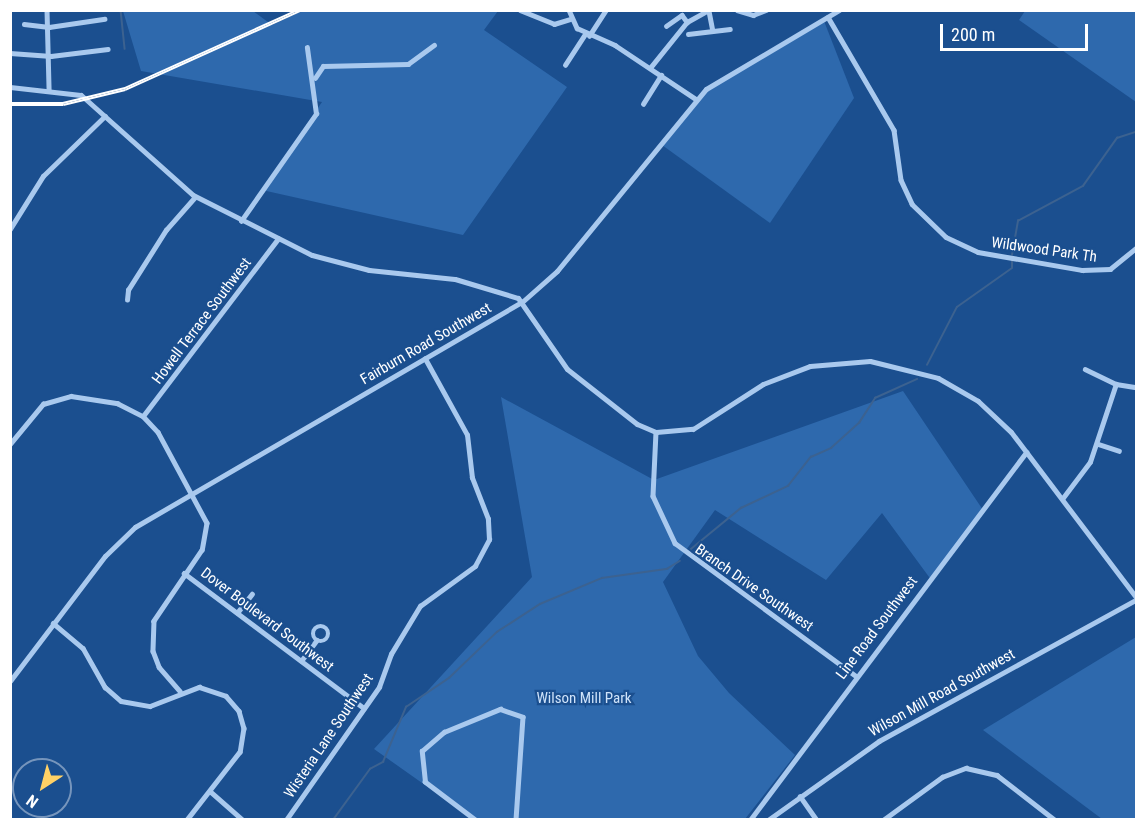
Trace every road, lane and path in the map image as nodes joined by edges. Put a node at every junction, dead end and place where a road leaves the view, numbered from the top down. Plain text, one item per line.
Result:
1 (47, 10) edge
2 (519, 10) edge
3 (569, 10) edge
4 (606, 10) edge
5 (737, 10) edge
6 (766, 10) edge
7 (839, 10) edge
8 (709, 11) edge
9 (828, 17) junction
10 (104, 19) dead end
11 (570, 19) junction
12 (687, 22) junction
13 (24, 24) dead end
14 (666, 26) dead end
15 (49, 27) junction
16 (730, 29) dead end
17 (712, 31) junction
18 (688, 34) dead end
19 (587, 35) junction
20 (434, 45) dead end
21 (307, 48) dead end
22 (108, 49) dead end
23 (10, 53) edge
24 (51, 56) junction
25 (565, 65) dead end
26 (650, 68) junction
27 (661, 75) junction
28 (314, 81) junction
29 (10, 87) edge
30 (49, 89) junction
31 (696, 99) junction
32 (643, 104) dead end
33 (105, 116) junction
34 (195, 197) junction
35 (241, 221) junction
36 (10, 229) edge
37 (278, 239) junction
38 (1137, 248) edge
39 (128, 300) dead end
40 (522, 302) junction
41 (425, 358) junction
42 (1085, 369) dead end
43 (1116, 384) junction
44 (1137, 387) edge
45 (143, 416) junction
46 (656, 432) junction
47 (10, 444) edge
48 (1098, 444) junction
49 (1026, 452) junction
50 (1119, 452) dead end
51 (194, 492) junction
52 (1062, 499) junction
53 (184, 573) junction
54 (252, 594) dead end
55 (1137, 599) edge
56 (237, 613) junction
57 (53, 623) junction
58 (316, 640) dead end
59 (301, 661) junction
60 (856, 676) junction
61 (10, 681) edge
62 (180, 691) junction
63 (364, 708) junction
64 (211, 792) junction
65 (800, 796) junction
66 (187, 819) edge
67 (243, 819) edge
68 (286, 819) edge
69 (475, 819) edge
70 (516, 819) edge
71 (750, 819) edge
72 (768, 819) edge
73 (817, 819) edge
74 (883, 819) edge
75 (1055, 819) edge

1 - 15 street
2 - 11 street
3 - 11 street
4 - 19 street
5 - 6 street
7 - 9 street, Fairburn Road Southwest
8 - 12 street
8 - 17 street
9 - 31 street, Fairburn Road Southwest
9 - 38 street, Wildwood Park Th
10 - 15 street
11 - 19 street
12 - 14 street
12 - 26 street
13 - 15 street
15 - 24 street
16 - 17 street
17 - 18 street
19 - 25 street
19 - 26 street
20 - 28 street
21 - 28 street
22 - 24 street
23 - 24 street
24 - 30 street
26 - 27 street
27 - 31 street
27 - 32 street
28 - 35 street
29 - 30 street
30 - 33 street
31 - 40 street, Fairburn Road Southwest
33 - 34 street
33 - 36 street
34 - 35 street
34 - 39 street
35 - 37 street
37 - 40 street
37 - 45 street, Howell Terrace Southwest
40 - 41 street, Fairburn Road Southwest
40 - 46 street
41 - 51 street, Fairburn Road Southwest
41 - 63 street, Wisteria Lane Southwest
42 - 43 street
43 - 44 street
43 - 48 street
45 - 47 street
45 - 51 street
46 - 49 street
46 - 60 street, Branch Drive Southwest
48 - 50 street
48 - 52 street
49 - 52 street
49 - 60 street, Line Road Southwest
51 - 53 street
51 - 57 street, Fairburn Road Southwest
52 - 55 street
53 - 56 street, Dover Boulevard Southwest
53 - 62 street
54 - 56 street
55 - 65 street, Wilson Mill Road Southwest
56 - 59 street, Dover Boulevard Southwest
57 - 61 street, Fairburn Road Southwest
57 - 62 street
58 - 59 street
59 - 63 street, Dover Boulevard Southwest
60 - 71 street, Line Road Southwest
62 - 64 street
63 - 68 street, Wisteria Lane Southwest
64 - 66 street
64 - 67 street
65 - 72 street, Wilson Mill Road Southwest
65 - 73 street
69 - 70 street
74 - 75 street

